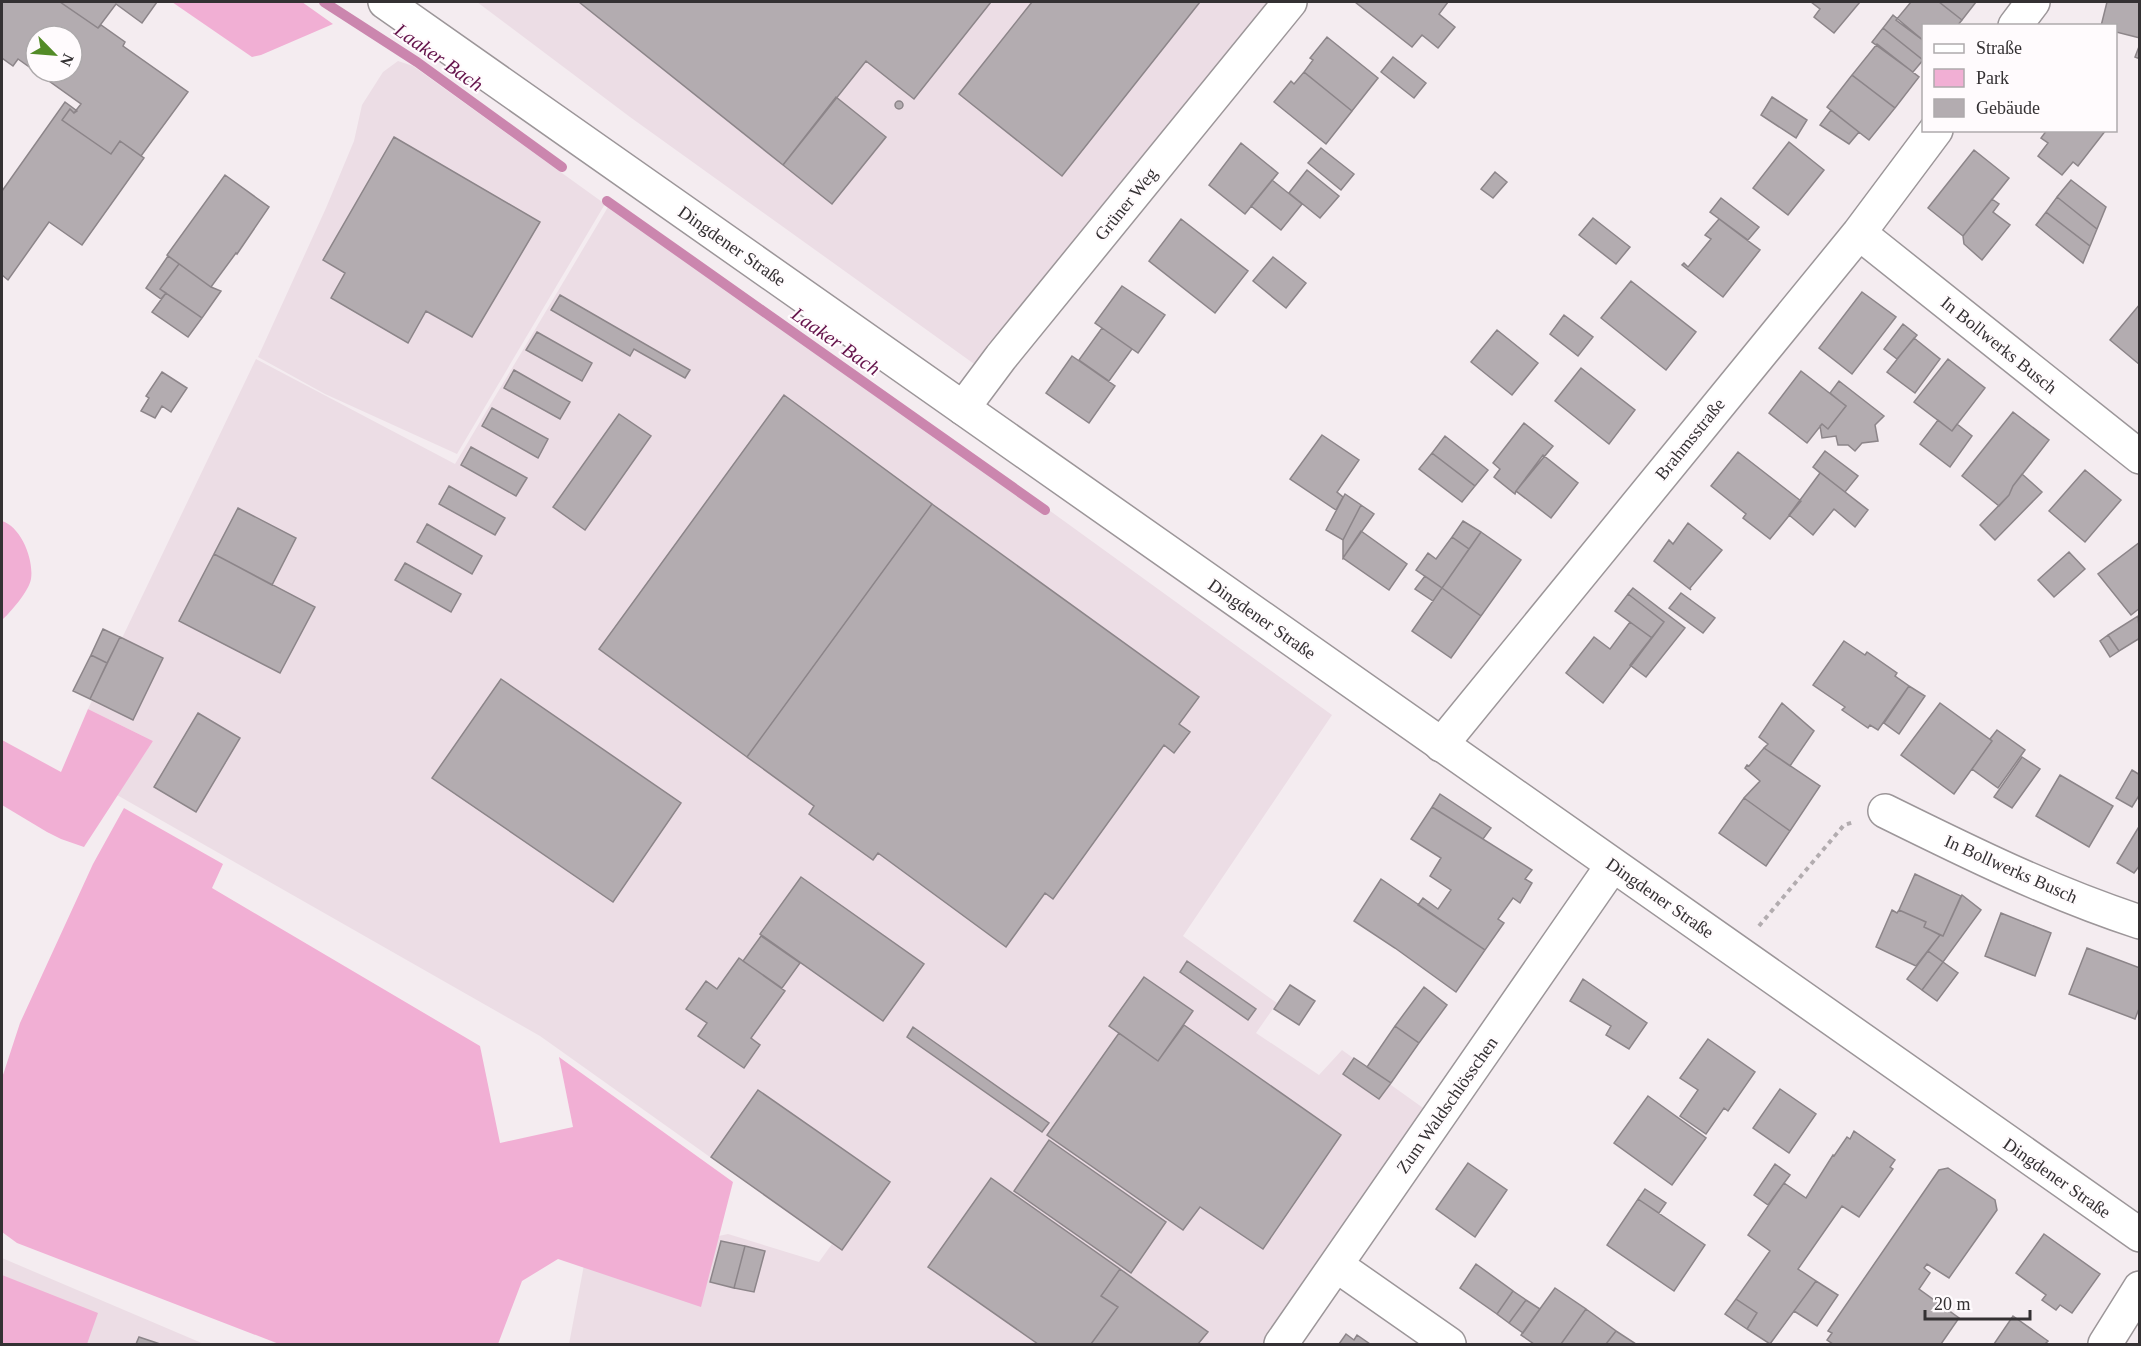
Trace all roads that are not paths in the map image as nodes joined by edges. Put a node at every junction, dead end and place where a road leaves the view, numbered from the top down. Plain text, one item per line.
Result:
1 (385, 2) edge
2 (1290, 2) edge
3 (2033, 2) edge
4 (2016, 24) edge
5 (1934, 132) edge
6 (1859, 232) junction
7 (963, 408) junction
8 (2139, 457) edge
9 (1440, 745) junction
10 (1885, 811) road end
11 (1612, 866) junction
12 (2139, 922) edge
13 (2139, 1235) edge
14 (1336, 1265) junction
15 (2139, 1288) edge
16 (1281, 1344) edge
17 (1449, 1344) edge
18 (2105, 1344) edge

1 - 7 street, Dingdener Straße
2 - 7 street, Grüner Weg
3 - 4 street
5 - 6 street, Brahmsstraße
6 - 8 street, In Bollwerks Busch
6 - 9 street, Brahmsstraße
7 - 9 street, Dingdener Straße
9 - 11 street, Dingdener Straße
10 - 12 street, In Bollwerks Busch
11 - 13 street, Dingdener Straße
11 - 14 street, Zum Waldschlösschen
14 - 16 street, Zum Waldschlösschen
14 - 17 street
15 - 18 street

